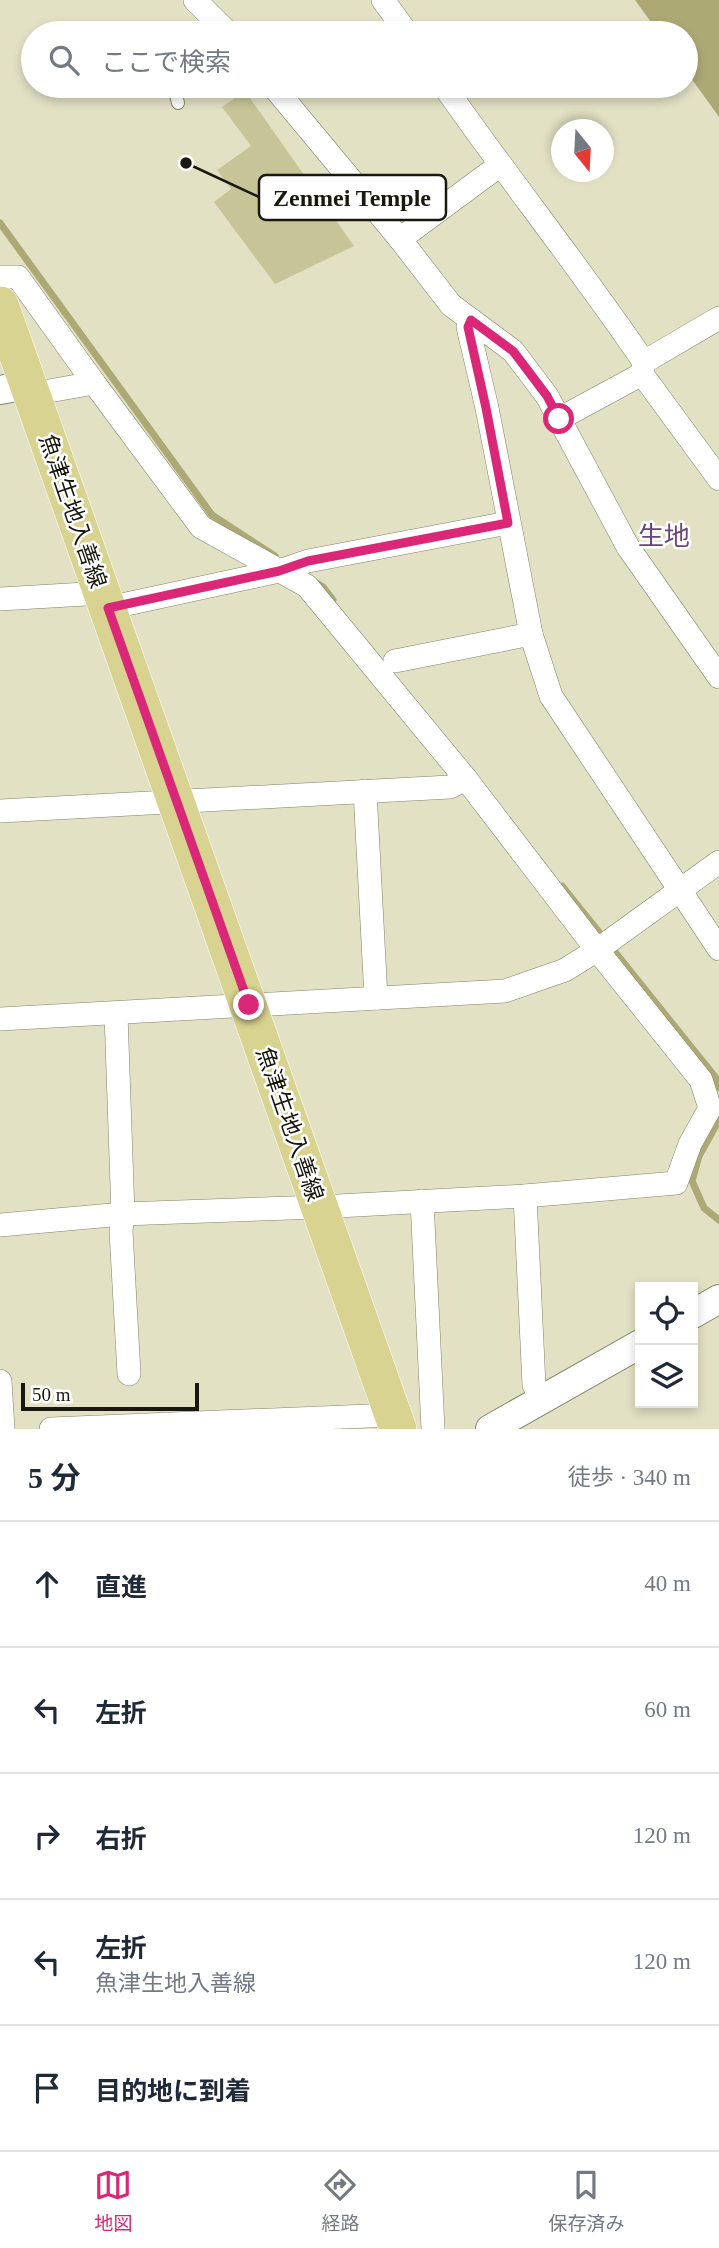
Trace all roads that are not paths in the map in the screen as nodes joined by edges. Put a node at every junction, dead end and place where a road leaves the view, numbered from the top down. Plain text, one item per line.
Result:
1 (195, 0) edge
2 (383, 0) edge
3 (213, 21) edge
4 (398, 21) edge
5 (177, 98) edge
6 (283, 98) edge
7 (453, 98) edge
8 (178, 103) dead end
9 (500, 165) junction
10 (400, 239) junction
11 (0, 277) edge
12 (0, 305) edge
13 (719, 318) edge
14 (471, 320) junction
15 (643, 368) junction
16 (94, 383) junction
17 (20, 390) edge
18 (559, 419) junction
19 (719, 479) edge
20 (508, 523) junction
21 (279, 571) junction
22 (0, 599) edge
23 (105, 601) junction
24 (531, 634) junction
25 (395, 661) dead end
26 (719, 677) edge
27 (466, 779) junction
28 (365, 792) junction
29 (177, 802) junction
30 (0, 811) edge
31 (719, 862) edge
32 (679, 890) junction
33 (719, 949) edge
34 (597, 950) junction
35 (376, 999) junction
36 (249, 1005) junction
37 (116, 1014) junction
38 (0, 1019) edge
39 (525, 1195) junction
40 (422, 1201) junction
41 (319, 1207) junction
42 (123, 1214) junction
43 (0, 1225) edge
44 (719, 1298) edge
45 (698, 1311) edge
46 (638, 1345) edge
47 (129, 1374) dead end
48 (0, 1381) edge
49 (542, 1400) junction
50 (396, 1422) edge
51 (3, 1429) edge
52 (51, 1429) edge
53 (433, 1429) edge
54 (490, 1429) edge

1 - 3 street
2 - 4 street
5 - 8 lane
6 - 10 street
7 - 9 street
9 - 10 street
9 - 15 street
10 - 14 street
11 - 16 street
12 - 17 main road, 魚津生地入善線
13 - 15 street
14 - 18 street
14 - 20 street
15 - 18 street
15 - 19 street
16 - 17 street
16 - 21 street
17 - 23 main road, 魚津生地入善線
18 - 26 street
20 - 21 street
20 - 24 street
21 - 23 street
21 - 27 street
22 - 23 street
23 - 29 main road, 魚津生地入善線
24 - 25 street
24 - 32 street
27 - 28 street
27 - 34 street
28 - 29 street
28 - 35 street
29 - 30 street
29 - 36 main road, 魚津生地入善線
31 - 32 street
32 - 33 street
32 - 34 street
34 - 35 street
34 - 39 street
35 - 36 street
36 - 37 street
36 - 41 main road, 魚津生地入善線
37 - 38 street
37 - 42 street
39 - 40 street
39 - 49 street
40 - 41 street
40 - 53 street
41 - 42 street
41 - 50 main road, 魚津生地入善線
42 - 43 street
42 - 47 street
44 - 45 street
46 - 49 street
48 - 51 street
49 - 54 street
50 - 52 street

